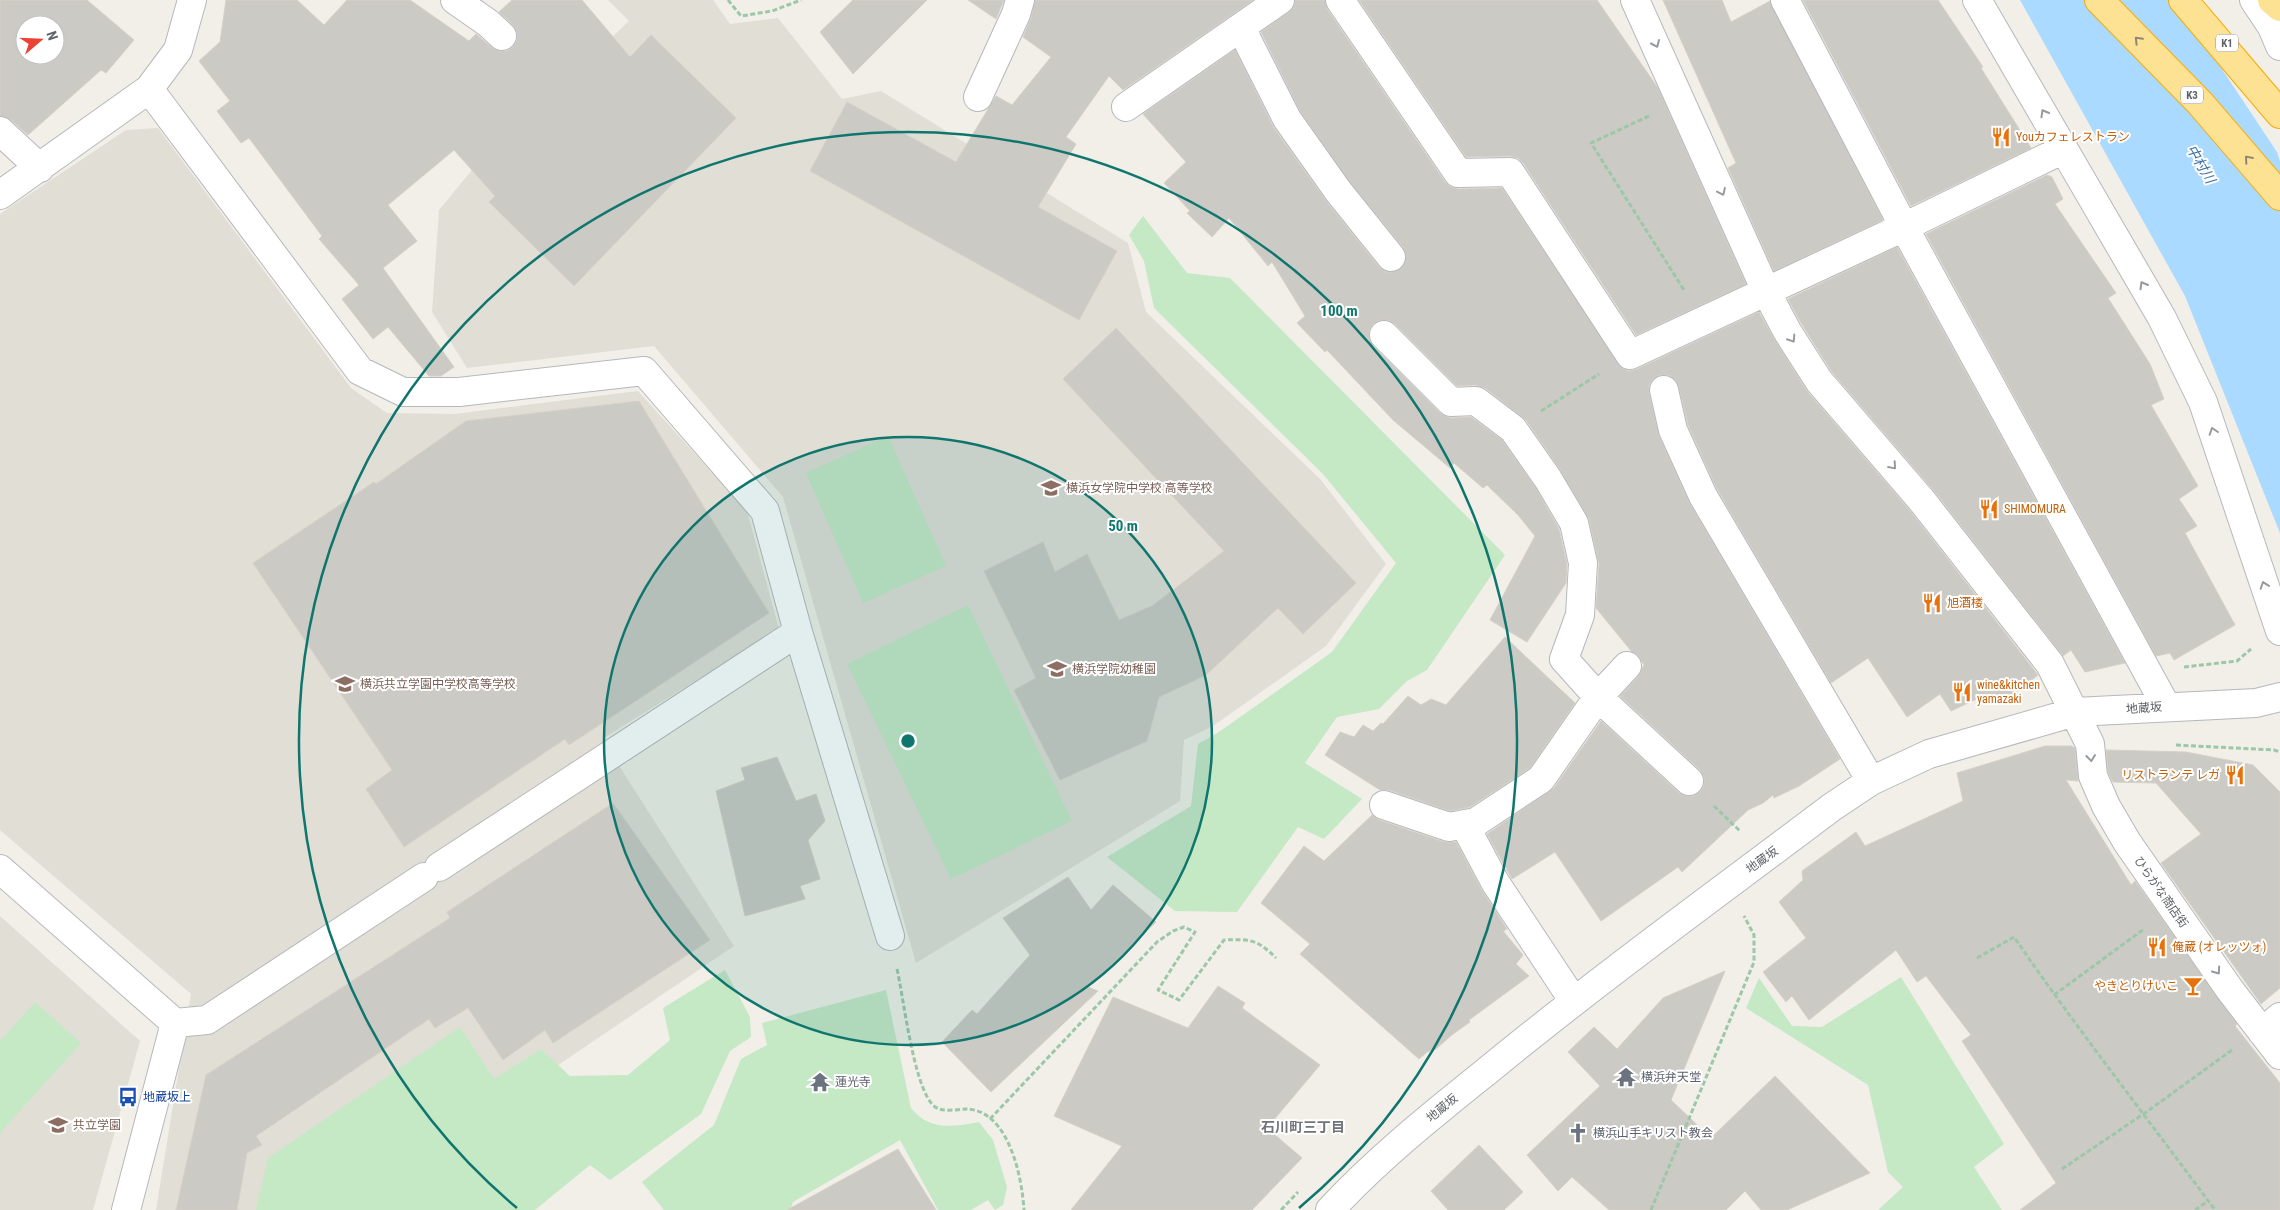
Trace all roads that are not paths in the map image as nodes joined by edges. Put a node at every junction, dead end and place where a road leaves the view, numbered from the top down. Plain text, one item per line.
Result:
1 (192, 0) edge
2 (454, 0) edge
3 (1020, 0) edge
4 (1280, 0) edge
5 (1340, 0) edge
6 (1635, 0) edge
7 (1784, 0) edge
8 (1977, 0) edge
9 (2099, 0) edge
10 (2175, 0) edge
11 (2183, 0) edge
12 (2254, 0) edge
13 (2272, 0) edge
14 (2280, 7) edge
15 (1241, 28) junction
16 (502, 36) dead end
17 (2280, 46) edge
18 (2280, 87) edge
19 (149, 90) junction
20 (978, 97) dead end
21 (1126, 107) dead end
22 (2280, 114) edge
23 (0, 131) edge
24 (2064, 149) junction
25 (40, 168) junction
26 (0, 195) edge
27 (2280, 196) edge
28 (1904, 227) junction
29 (1391, 257) dead end
30 (1766, 291) junction
31 (1384, 335) dead end
32 (1664, 390) dead end
33 (2280, 631) edge
34 (798, 632) junction
35 (1627, 666) dead end
36 (2280, 697) edge
37 (1598, 698) junction
38 (2166, 706) junction
39 (2075, 712) junction
40 (1688, 781) road end
41 (1871, 781) junction
42 (1384, 805) dead end
43 (1464, 824) junction
44 (0, 870) edge
45 (890, 936) road end
46 (1573, 1000) junction
47 (175, 1022) junction
48 (2271, 1025) edge
49 (2280, 1055) edge
50 (126, 1210) edge
51 (1330, 1210) edge

1 - 19 street
2 - 16 street
3 - 20 street
4 - 15 street
5 - 30 street
6 -> 30 street, ひらがな商店街
7 - 28 street
24 -> 8 street
27 -> 9 highway, K3
10 - 18 highway, K1
11 - 22 highway
12 - 17 street
13 - 14 highway
15 - 21 street
15 - 29 street
19 - 25 street
19 - 34 street
23 - 25 street
24 - 28 street
33 -> 24 street
25 - 26 street
28 - 30 street
28 - 38 street
30 -> 39 street, ひらがな商店街
31 - 37 street
32 - 41 street
34 - 45 street
34 - 47 street
35 - 37 street
36 - 38 street, 地蔵坂
37 - 40 street
37 - 43 street
38 - 39 street, 地蔵坂
39 - 41 street, 地蔵坂
39 -> 48 street, ひらがな商店街
41 - 46 street, 地蔵坂
42 - 43 street
43 - 46 street
44 - 47 street
46 - 51 street, 地蔵坂
47 - 50 street
48 - 49 street, ひらがな商店街

